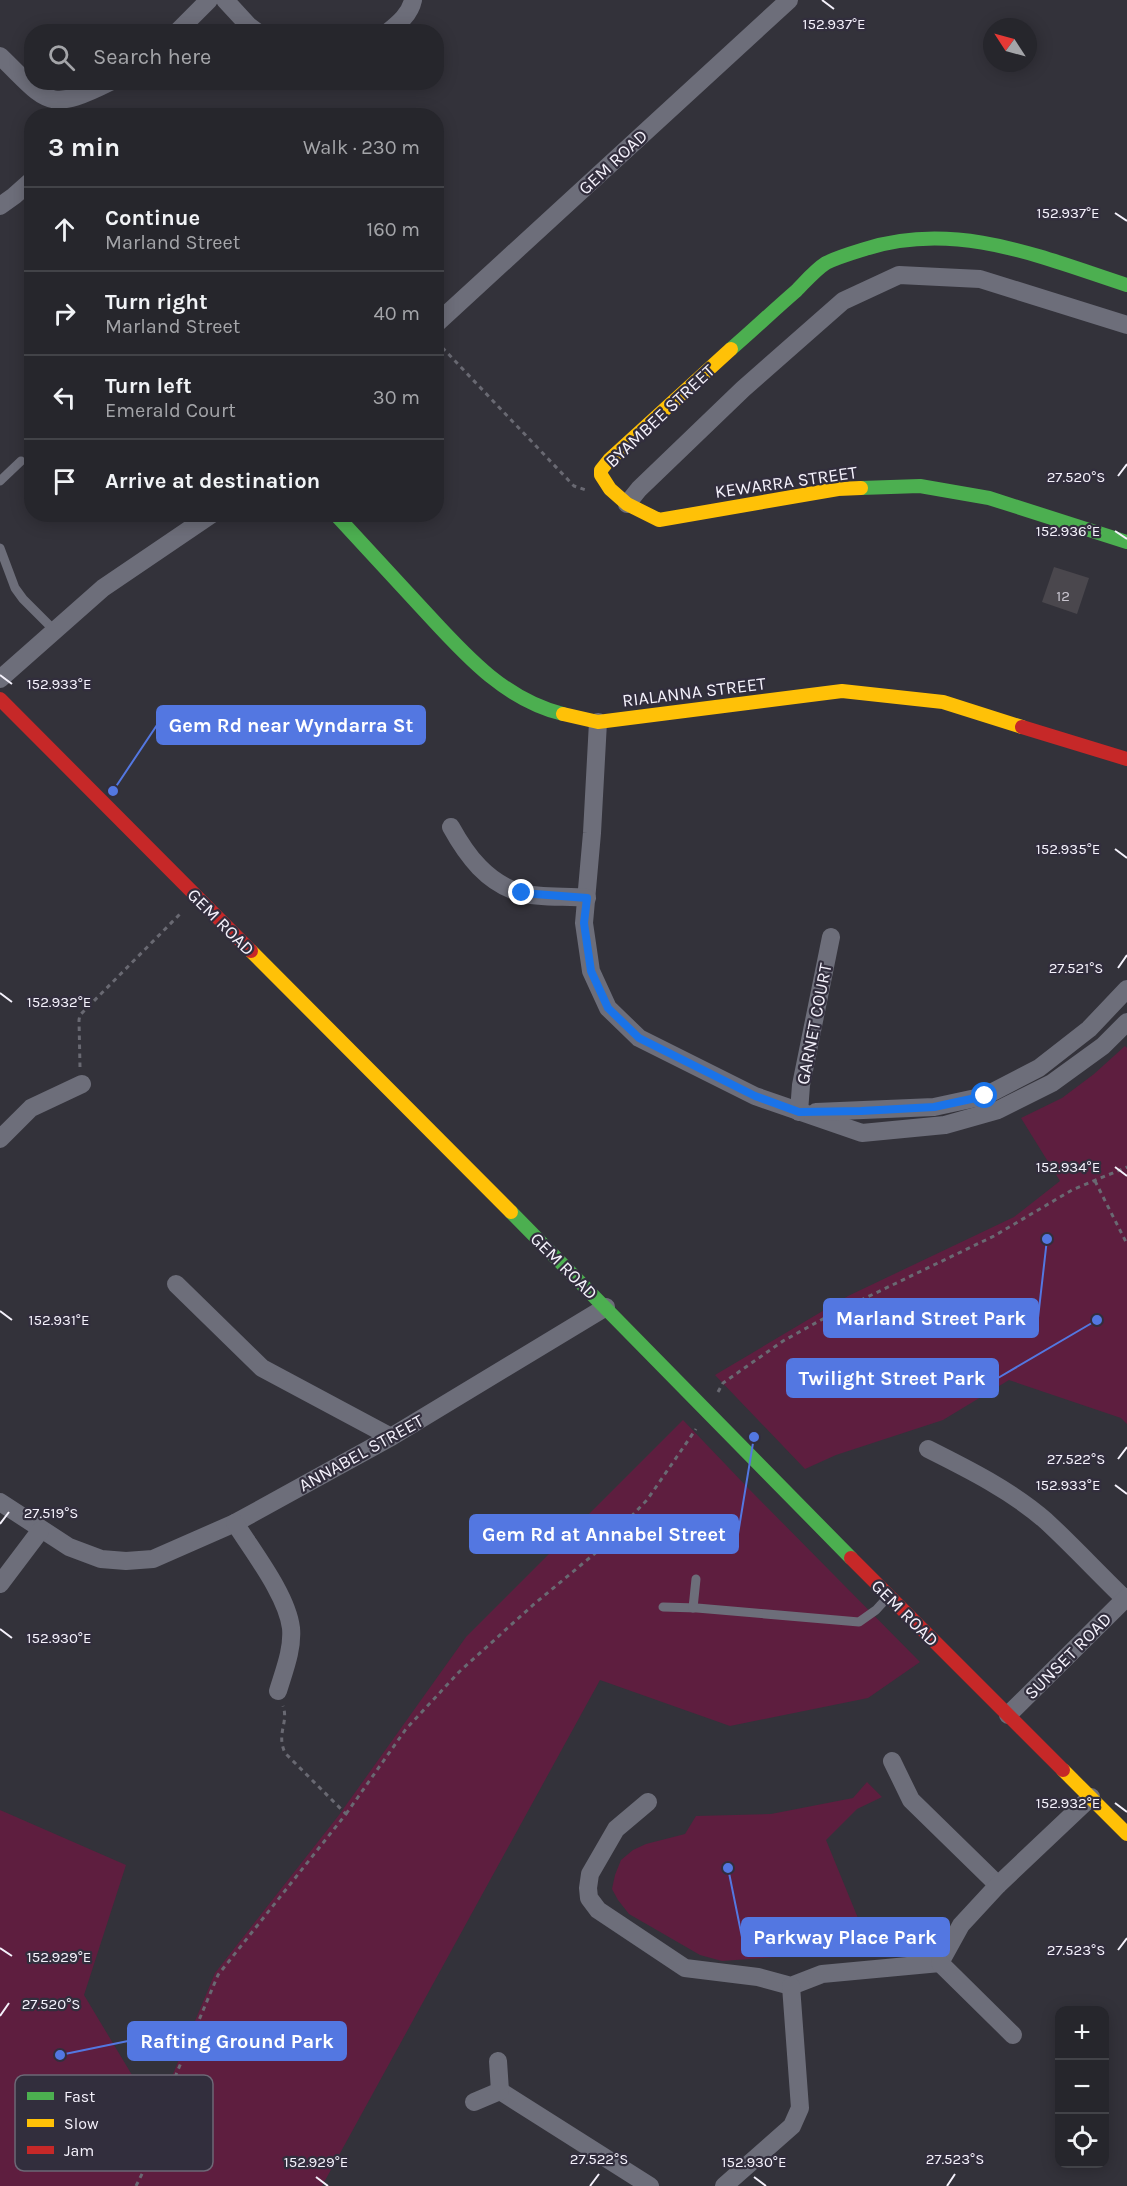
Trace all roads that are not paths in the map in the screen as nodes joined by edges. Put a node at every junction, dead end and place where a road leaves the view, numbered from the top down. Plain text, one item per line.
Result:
1 (209, 0) edge
2 (225, 0) edge
3 (413, 0) edge
4 (789, 0) edge
5 (185, 24) edge
6 (247, 24) edge
7 (398, 24) edge
8 (0, 56) edge
9 (24, 79) edge
10 (36, 90) edge
11 (95, 90) edge
12 (60, 108) edge
13 (24, 187) edge
14 (0, 206) edge
15 (1127, 285) edge
16 (444, 317) edge
17 (1127, 325) edge
18 (21, 461) dead end
19 (0, 481) edge
20 (627, 504) junction
21 (200, 522) edge
22 (342, 522) edge
23 (1127, 542) edge
24 (0, 548) edge
25 (54, 630) junction
26 (0, 679) edge
27 (0, 699) edge
28 (598, 722) junction
29 (1127, 759) edge
30 (451, 828) dead end
31 (587, 898) junction
32 (831, 937) dead end
33 (1127, 989) edge
34 (1127, 1022) edge
35 (82, 1084) road end
36 (799, 1112) junction
37 (0, 1139) edge
38 (177, 1284) dead end
39 (606, 1307) junction
40 (391, 1437) junction
41 (928, 1449) dead end
42 (0, 1502) edge
43 (235, 1523) junction
44 (40, 1531) junction
45 (696, 1579) dead end
46 (0, 1584) edge
47 (888, 1596) junction
48 (1126, 1598) edge
49 (663, 1606) dead end
50 (693, 1608) junction
51 (278, 1691) road end
52 (1008, 1715) junction
53 (892, 1761) dead end
54 (1091, 1797) junction
55 (648, 1802) dead end
56 (1127, 1834) edge
57 (998, 1886) junction
58 (940, 1963) junction
59 (791, 1986) junction
60 (1013, 2035) dead end
61 (498, 2061) dead end
62 (501, 2091) junction
63 (474, 2102) dead end
64 (650, 2186) edge
65 (724, 2186) edge

1 - 5 street
2 - 6 street
3 - 7 street
4 - 16 street, GEM ROAD
8 - 9 street
10 - 12 street
11 - 12 street
13 - 14 street
15 - 20 street, BYAMBEE STREET
17 - 20 street, BYAMBEE STREET
18 - 19 lane
20 - 23 street, KEWARRA STREET
21 - 25 street
22 - 28 street, RIALANNA STREET
24 - 25 lane
25 - 26 street
27 - 39 street, GEM ROAD
28 - 29 street, RIALANNA STREET
28 - 31 street
30 - 31 street
31 - 36 street
32 - 36 street, GARNET COURT
33 - 36 street
34 - 36 street
35 - 37 street
38 - 40 street
39 - 40 street, ANNABEL STREET
39 - 47 street, GEM ROAD
40 - 43 street, ANNABEL STREET
41 - 48 street
42 - 44 street, ANNABEL STREET
43 - 44 street, ANNABEL STREET
43 - 51 street
44 - 46 street
45 - 50 lane
47 - 50 lane
47 - 52 street, GEM ROAD
48 - 52 street, SUNSET ROAD
49 - 50 lane
52 - 54 street, GEM ROAD
53 - 57 street
54 - 56 street, GEM ROAD
54 - 57 street
55 - 59 street
57 - 58 street
58 - 59 street
58 - 60 street
59 - 65 street
61 - 62 street
62 - 63 street
62 - 64 street

